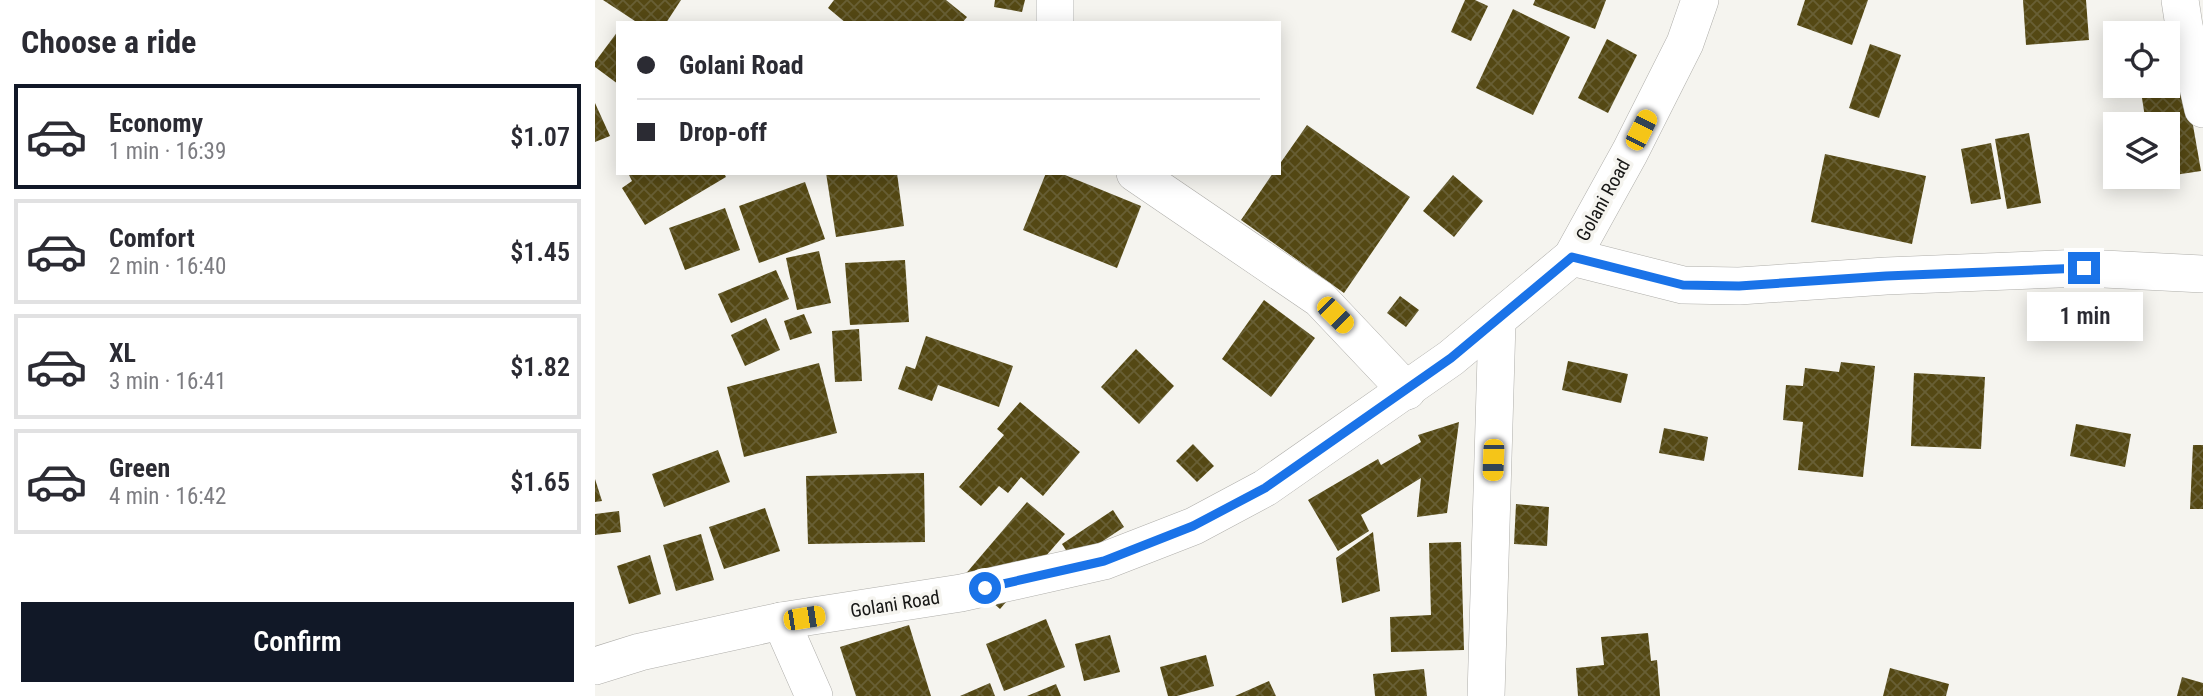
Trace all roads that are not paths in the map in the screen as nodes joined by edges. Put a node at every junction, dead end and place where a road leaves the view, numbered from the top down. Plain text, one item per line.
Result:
1 (1055, 0) edge
2 (1700, 0) edge
3 (2180, 0) edge
4 (1055, 21) edge
5 (2203, 109) edge
6 (1138, 175) edge
7 (1572, 257) junction
8 (2203, 274) edge
9 (1497, 322) junction
10 (1407, 391) junction
11 (781, 621) junction
12 (595, 666) edge
13 (814, 696) edge
14 (1486, 696) edge

1 - 4 street
2 - 7 street, Golani Road
3 - 5 street
6 - 10 street
7 - 8 street
7 - 9 street, Golani Road
9 - 10 street, Golani Road
9 - 14 street
10 - 11 street, Golani Road
11 - 12 street, Golani Road
11 - 13 street

